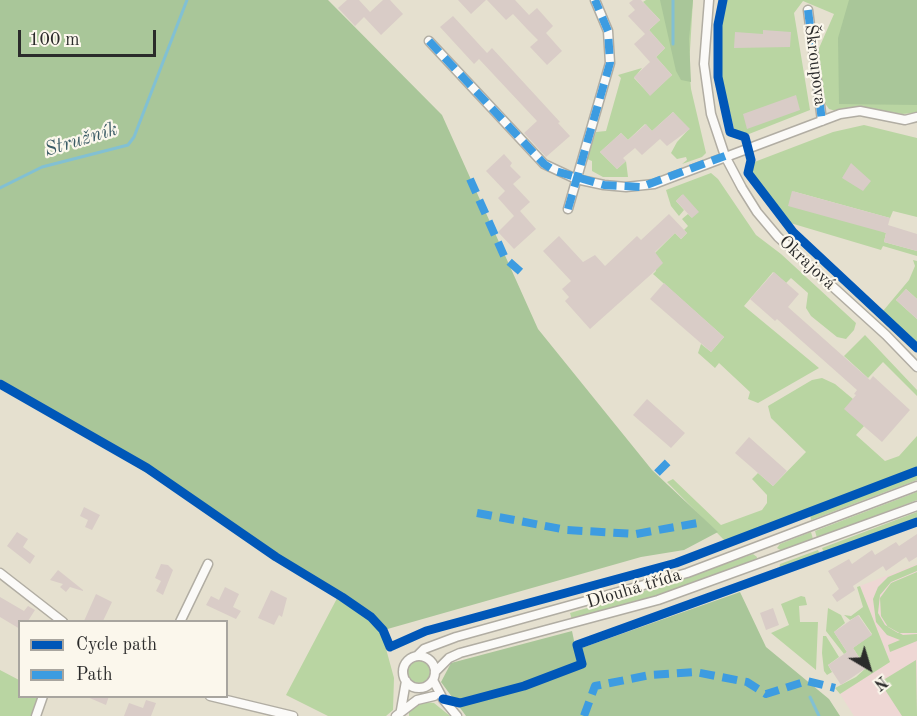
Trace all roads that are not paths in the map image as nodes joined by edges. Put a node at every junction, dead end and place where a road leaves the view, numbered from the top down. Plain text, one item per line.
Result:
1 (595, 0) edge
2 (708, 0) edge
3 (808, 10) dead end
4 (429, 40) dead end
5 (917, 117) edge
6 (822, 120) junction
7 (904, 120) junction
8 (917, 124) edge
9 (725, 156) junction
10 (576, 179) junction
11 (568, 209) dead end
12 (917, 367) edge
13 (917, 486) edge
14 (917, 506) edge
15 (208, 564) dead end
16 (0, 573) edge
17 (62, 620) edge
18 (180, 620) edge
19 (417, 656) junction
20 (434, 676) junction
21 (406, 681) junction
22 (422, 688) junction
23 (434, 696) junction
24 (42, 698) edge
25 (218, 698) edge
26 (443, 699) junction
27 (412, 703) junction
28 (399, 713) edge
29 (36, 716) edge
30 (293, 716) edge
31 (457, 716) edge

1 - 10 street
2 - 9 street, Okrajová
3 - 6 street, Škroupova
4 - 10 street
5 - 7 street
6 - 7 street
6 - 9 street
7 - 8 street
9 - 10 street
9 - 12 street, Okrajová
10 - 11 street
13 - 19 street, Dlouhá třída
14 - 20 street, Dlouhá třída
15 - 18 street
16 - 17 street
19 - 20 street
19 - 21 street
20 - 22 street
20 - 26 street
21 - 22 street
21 - 28 street
22 - 23 street
22 - 27 street
23 - 26 street
23 - 27 street
24 - 29 street
25 - 30 street
26 - 31 street
27 - 28 street

